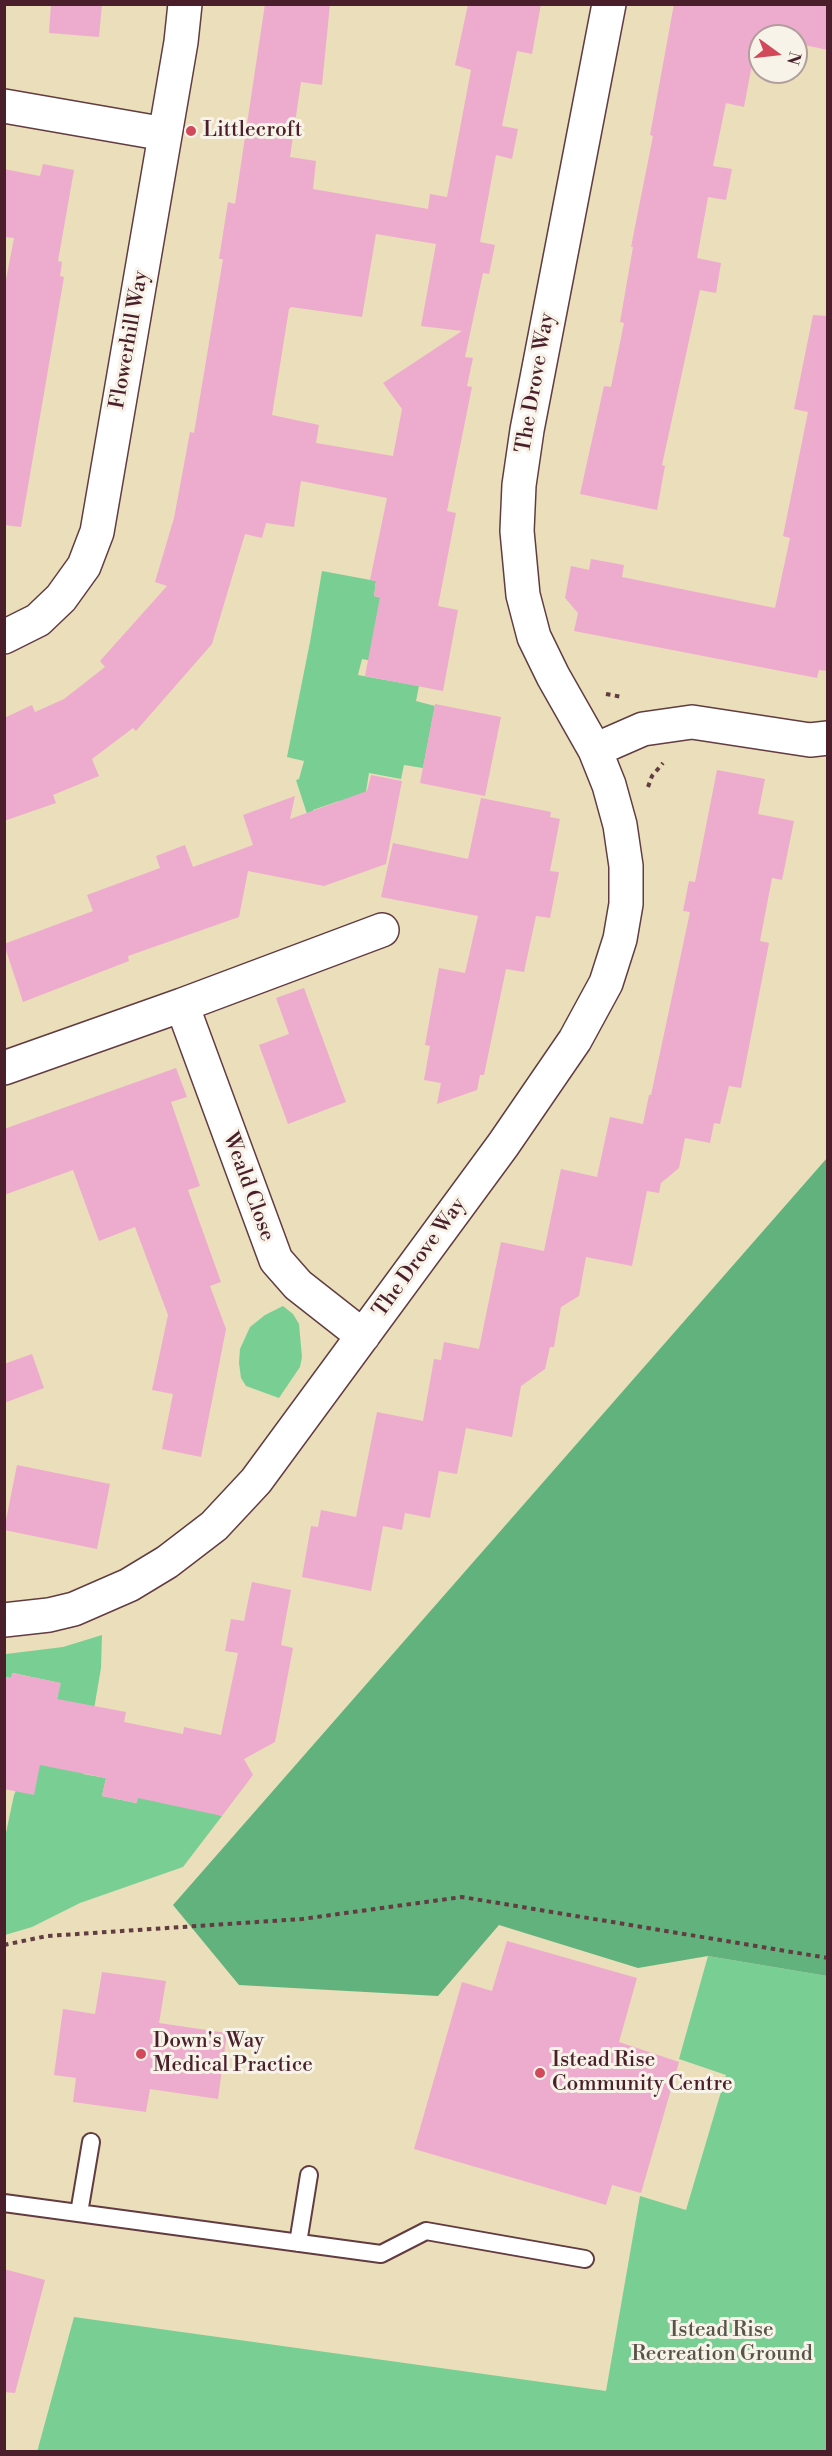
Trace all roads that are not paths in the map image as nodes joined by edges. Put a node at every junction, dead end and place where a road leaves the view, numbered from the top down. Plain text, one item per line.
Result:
1 (185, 4) edge
2 (609, 4) edge
3 (4, 106) edge
4 (165, 134) junction
5 (4, 637) edge
6 (828, 738) edge
7 (595, 750) junction
8 (382, 930) dead end
9 (182, 1005) junction
10 (4, 1068) edge
11 (363, 1336) junction
12 (4, 1620) edge
13 (91, 2142) dead end
14 (309, 2175) dead end
15 (4, 2203) edge
16 (79, 2213) junction
17 (298, 2243) junction
18 (585, 2259) dead end

1 - 4 street, Flowerhill Way
2 - 7 street, The Drove Way
3 - 4 street
4 - 5 street, Flowerhill Way
6 - 7 street
7 - 11 street, The Drove Way
8 - 9 street
9 - 10 street
9 - 11 street, Weald Close
11 - 12 street, The Drove Way
13 - 16 lane
14 - 17 lane
15 - 16 lane
16 - 17 lane
17 - 18 lane

